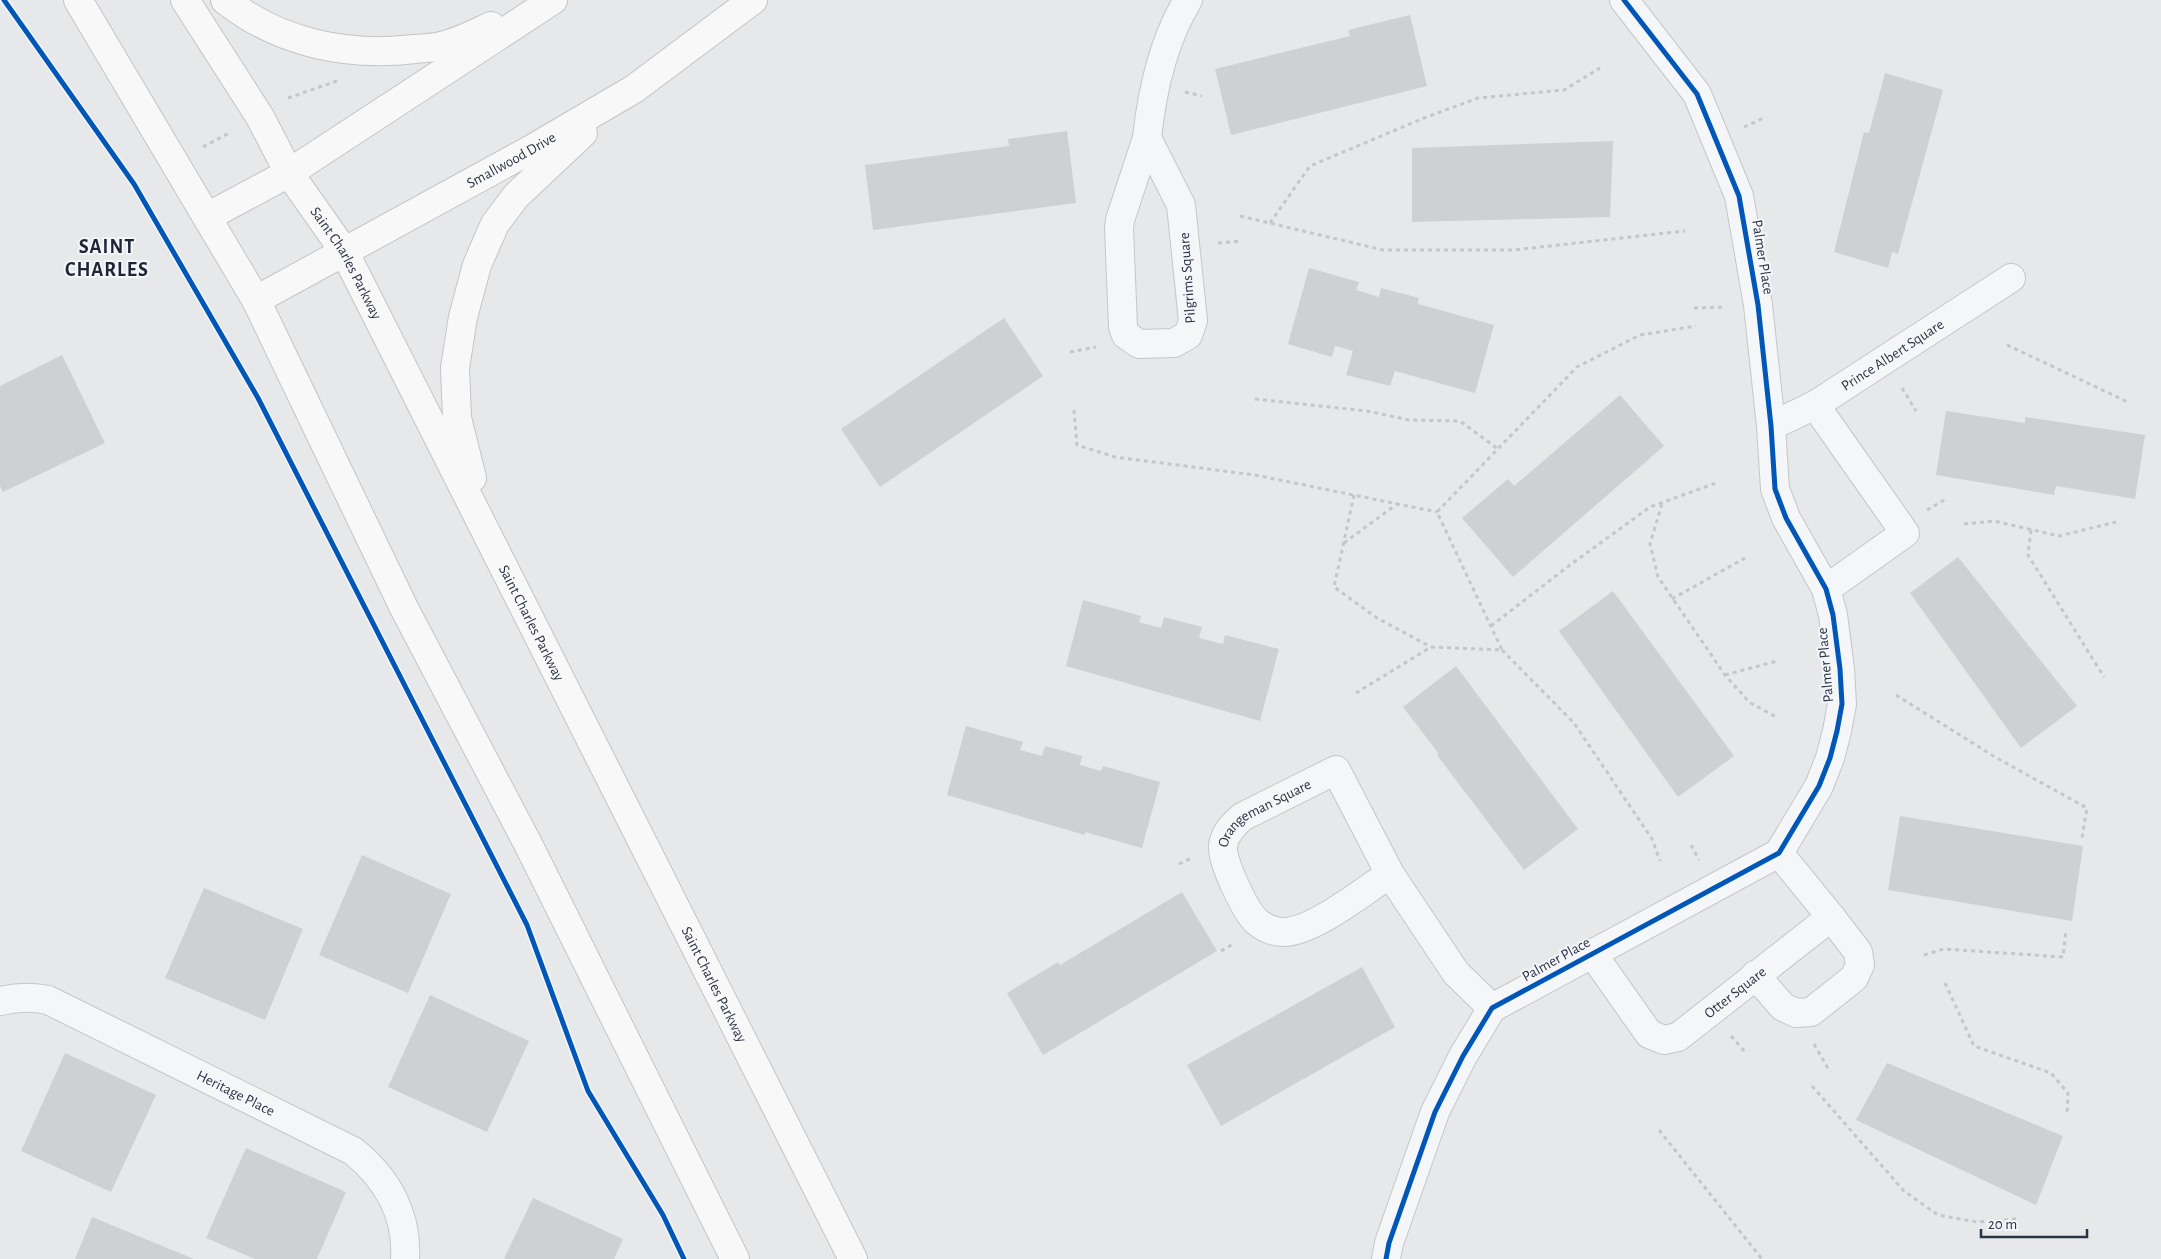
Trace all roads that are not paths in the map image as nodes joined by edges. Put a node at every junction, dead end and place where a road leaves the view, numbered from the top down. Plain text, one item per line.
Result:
1 (78, 0) edge
2 (185, 0) edge
3 (225, 0) edge
4 (753, 0) edge
5 (1188, 0) edge
6 (1624, 0) edge
7 (551, 2) edge
8 (634, 89) junction
9 (1148, 138) junction
10 (289, 173) junction
11 (207, 217) junction
12 (344, 251) junction
13 (2011, 278) dead end
14 (256, 300) junction
15 (1815, 405) junction
16 (1771, 426) junction
17 (483, 524) junction
18 (1826, 589) junction
19 (1779, 853) junction
20 (1390, 874) junction
21 (1831, 916) junction
22 (1592, 953) junction
23 (1755, 975) junction
24 (0, 1001) edge
25 (1492, 1008) junction
26 (406, 1259) edge
27 (735, 1259) edge
28 (853, 1259) edge
29 (1386, 1259) edge

1 - 11 main road
2 - 10 main road, Saint Charles Parkway
3 - 7 main road
4 - 8 main road, Smallwood Drive
5 - 9 street, Pilgrims Square
6 - 16 street, Palmer Place
7 - 10 main road
8 - 12 main road, Smallwood Drive
8 - 17 main road
9 - 9 street, Pilgrims Square
10 - 11 main road
10 - 12 main road, Saint Charles Parkway
11 - 14 main road
12 - 14 main road, Smallwood Drive
12 - 17 main road, Saint Charles Parkway
13 - 15 street, Prince Albert Square
14 - 27 main road
15 - 16 street, Prince Albert Square
15 - 18 street
16 - 18 street, Palmer Place
17 - 28 main road, Saint Charles Parkway
18 - 19 street, Palmer Place
19 - 21 street
19 - 22 street, Palmer Place
20 - 20 street, Orangeman Square
20 - 25 street, Orangeman Square
21 - 23 street, Otter Square
21 - 23 street
22 - 23 street, Otter Square
22 - 25 street, Palmer Place
24 - 26 street, Heritage Place
25 - 29 street

